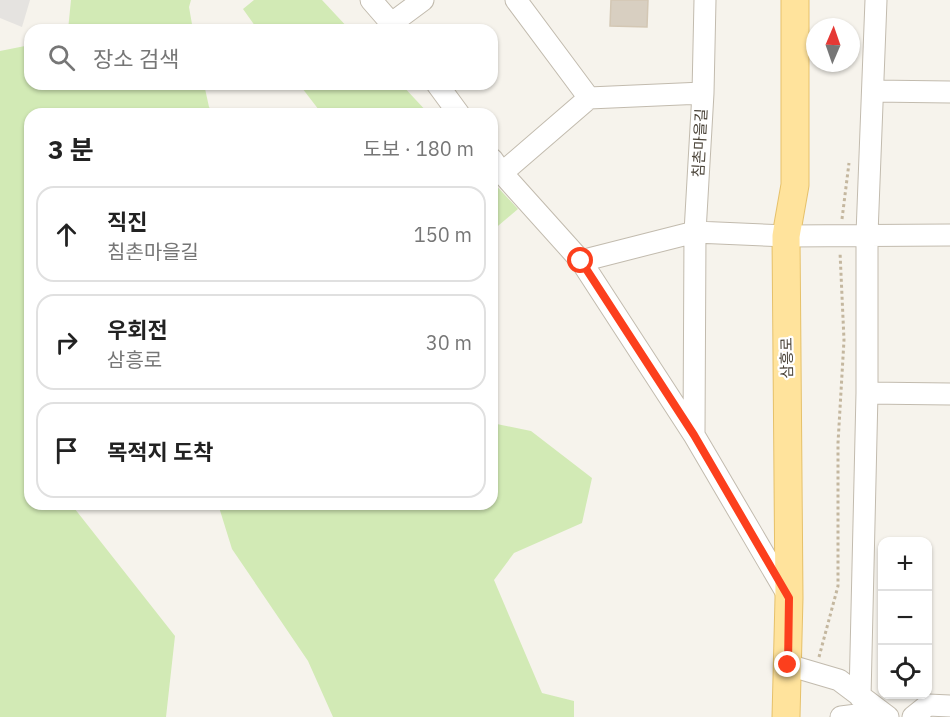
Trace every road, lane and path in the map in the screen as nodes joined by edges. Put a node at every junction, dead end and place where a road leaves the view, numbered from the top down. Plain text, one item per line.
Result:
1 (371, 0) edge
2 (423, 0) edge
3 (516, 0) edge
4 (705, 0) edge
5 (795, 0) edge
6 (876, 0) edge
7 (393, 24) edge
8 (397, 24) edge
9 (441, 90) edge
10 (874, 91) junction
11 (950, 92) edge
12 (703, 93) junction
13 (589, 98) junction
14 (455, 108) edge
15 (498, 165) edge
16 (498, 167) edge
17 (695, 232) junction
18 (867, 234) junction
19 (950, 235) edge
20 (786, 236) junction
21 (840, 236) junction
22 (581, 261) junction
23 (867, 393) junction
24 (950, 394) edge
25 (694, 435) junction
26 (789, 598) junction
27 (788, 665) junction
28 (815, 673) junction
29 (860, 697) junction
30 (950, 706) edge
31 (885, 714) edge
32 (786, 717) edge
33 (841, 717) edge
34 (914, 717) edge

1 - 7 street
2 - 8 street
3 - 13 street
4 - 12 street
5 - 20 main road, 삼흥로
6 - 10 street
9 - 14 street
10 - 11 street
10 - 18 street
12 - 13 street, 침촌마을길
12 - 17 street, 침촌마을길
13 - 15 street
16 - 22 street
17 - 20 street
17 - 22 street
17 - 25 street, 침촌마을길
18 - 19 street
18 - 21 street
18 - 23 street
20 - 21 street
20 - 26 main road, 삼흥로
21 - 28 path
22 - 25 street
23 - 24 street
23 - 29 street
25 - 26 street
26 - 27 main road, 삼흥로
27 - 28 street
27 - 32 main road, 삼흥로
28 - 29 street
29 - 31 street
30 - 34 street
31 - 33 street

